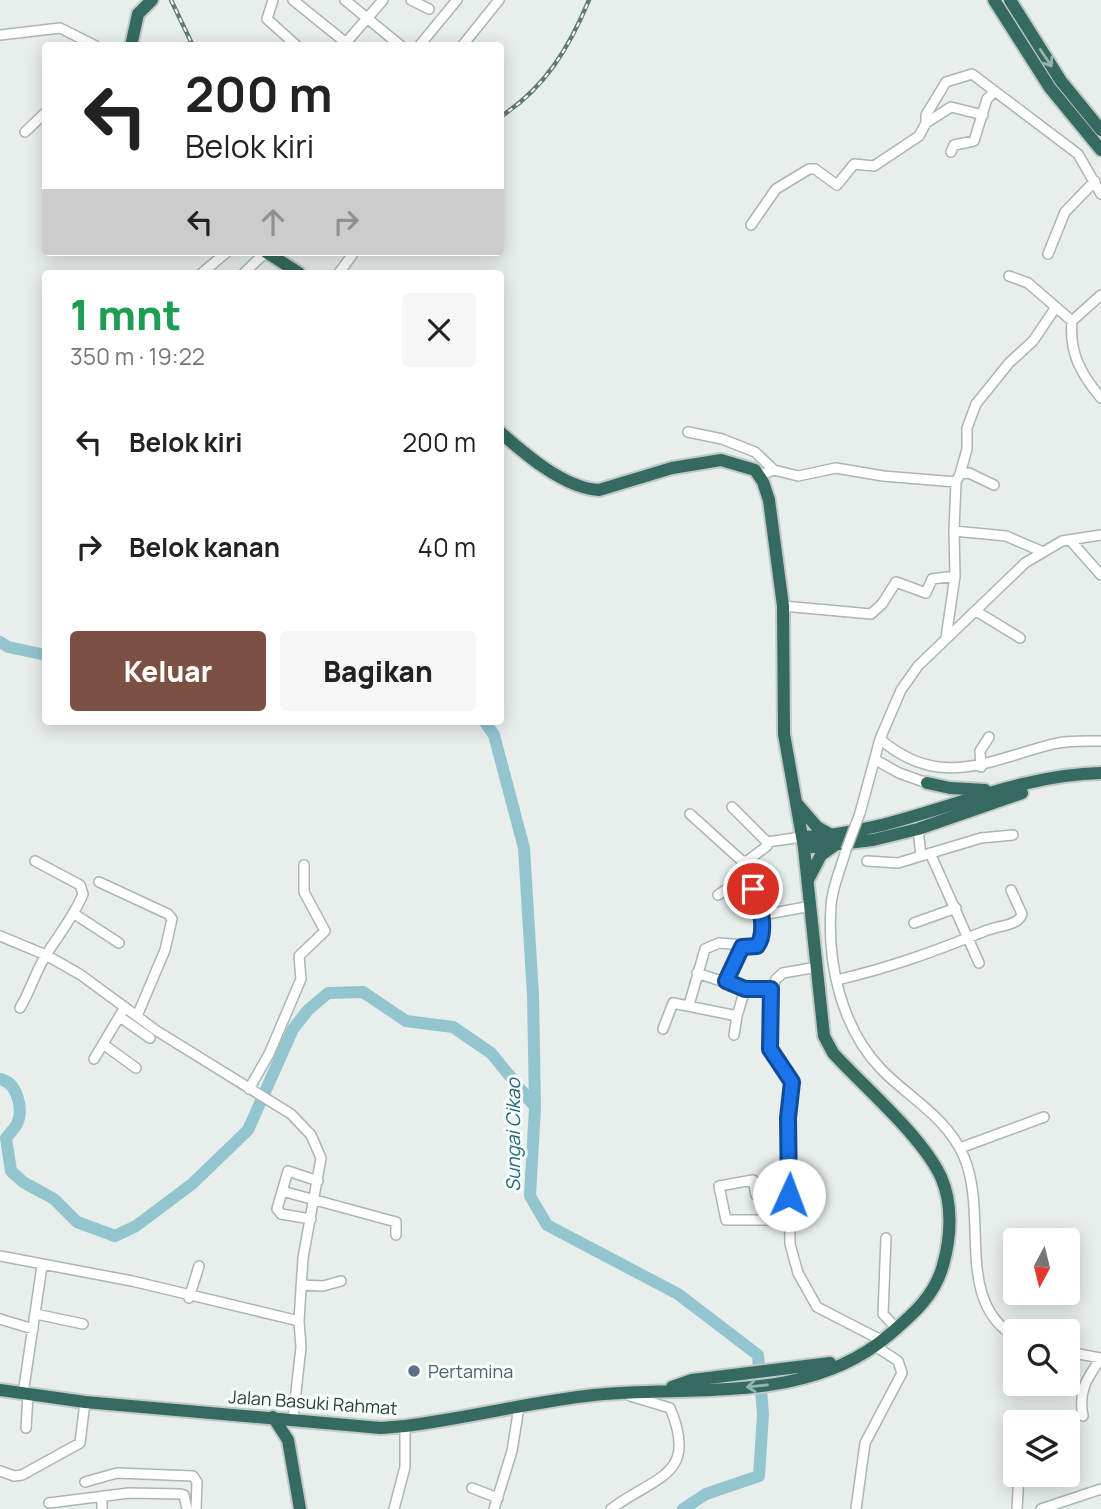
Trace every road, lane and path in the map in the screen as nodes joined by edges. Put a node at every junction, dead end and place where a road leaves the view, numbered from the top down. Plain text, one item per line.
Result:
1 (152, 0) edge
2 (273, 0) edge
3 (293, 0) edge
4 (345, 0) edge
5 (383, 0) edge
6 (457, 0) edge
7 (499, 0) edge
8 (994, 0) edge
9 (1010, 0) edge
10 (415, 1) edge
11 (429, 9) dead end
12 (367, 18) junction
13 (0, 35) edge
14 (78, 42) edge
15 (132, 42) edge
16 (293, 42) edge
17 (342, 42) edge
18 (346, 42) edge
19 (393, 42) edge
20 (422, 42) edge
21 (465, 42) edge
22 (994, 92) junction
23 (983, 115) junction
24 (42, 116) edge
25 (926, 123) junction
26 (1101, 130) edge
27 (25, 132) dead end
28 (1101, 150) edge
29 (951, 152) dead end
30 (1095, 181) junction
31 (1101, 194) edge
32 (751, 225) dead end
33 (1048, 254) dead end
34 (222, 256) edge
35 (262, 256) edge
36 (270, 256) edge
37 (352, 256) dead end
38 (282, 269) edge
39 (206, 270) edge
40 (247, 270) edge
41 (341, 270) edge
42 (1009, 276) dead end
43 (1101, 295) edge
44 (1056, 307) junction
45 (1072, 321) junction
46 (1101, 398) edge
47 (688, 432) dead end
48 (504, 435) edge
49 (774, 470) junction
50 (760, 475) junction
51 (958, 478) junction
52 (994, 485) dead end
53 (954, 531) junction
54 (1101, 535) edge
55 (1070, 540) junction
56 (1041, 551) junction
57 (1101, 575) edge
58 (955, 576) junction
59 (783, 606) junction
60 (976, 611) junction
61 (946, 638) junction
62 (1020, 638) dead end
63 (989, 737) dead end
64 (880, 739) junction
65 (1101, 741) edge
66 (876, 760) junction
67 (981, 767) junction
68 (1101, 773) edge
69 (1101, 778) edge
70 (927, 783) junction
71 (1002, 789) junction
72 (796, 801) junction
73 (732, 807) dead end
74 (690, 814) dead end
75 (919, 815) junction
76 (918, 829) junction
77 (1013, 835) dead end
78 (767, 842) junction
79 (803, 843) junction
80 (838, 843) junction
81 (925, 855) junction
82 (35, 861) dead end
83 (867, 861) dead end
84 (304, 865) dead end
85 (808, 881) junction
86 (99, 882) dead end
87 (1012, 890) dead end
88 (718, 895) dead end
89 (811, 906) junction
90 (956, 908) junction
91 (73, 913) junction
92 (762, 915) junction
93 (914, 923) dead end
94 (0, 936) edge
95 (969, 938) junction
96 (119, 943) dead end
97 (742, 947) junction
98 (46, 955) junction
99 (979, 962) dead end
100 (817, 967) junction
101 (697, 973) junction
102 (726, 981) junction
103 (836, 981) junction
104 (745, 989) junction
105 (771, 989) junction
106 (689, 1005) junction
107 (125, 1007) junction
108 (20, 1008) dead end
109 (137, 1016) junction
110 (737, 1016) junction
111 (120, 1017) junction
112 (663, 1028) dead end
113 (734, 1035) dead end
114 (150, 1038) dead end
115 (103, 1044) junction
116 (94, 1059) dead end
117 (136, 1068) dead end
118 (253, 1091) junction
119 (1044, 1117) dead end
120 (960, 1148) junction
121 (318, 1181) junction
122 (282, 1191) junction
123 (789, 1195) junction
124 (314, 1199) junction
125 (311, 1219) junction
126 (789, 1220) junction
127 (396, 1235) dead end
128 (886, 1238) dead end
129 (0, 1256) edge
130 (42, 1266) junction
131 (199, 1266) dead end
132 (341, 1281) dead end
133 (301, 1284) junction
134 (189, 1297) junction
135 (36, 1314) junction
136 (0, 1319) edge
137 (299, 1321) junction
138 (83, 1324) dead end
139 (1003, 1327) edge
140 (33, 1329) junction
141 (886, 1338) junction
142 (890, 1353) junction
143 (1080, 1355) edge
144 (1101, 1359) edge
145 (0, 1390) edge
146 (621, 1393) junction
147 (26, 1394) junction
148 (85, 1402) junction
149 (519, 1407) junction
150 (1083, 1416) dead end
151 (273, 1417) junction
152 (297, 1419) junction
153 (405, 1426) junction
154 (26, 1428) dead end
155 (288, 1440) junction
156 (0, 1471) edge
157 (85, 1482) dead end
158 (1018, 1487) edge
159 (472, 1488) dead end
160 (1101, 1489) edge
161 (102, 1496) junction
162 (498, 1498) junction
163 (49, 1503) dead end
164 (1068, 1505) edge
165 (102, 1509) edge
166 (187, 1509) edge
167 (196, 1509) edge
168 (300, 1509) edge
169 (394, 1509) edge
170 (494, 1509) edge
171 (611, 1509) edge
172 (856, 1509) edge
173 (1017, 1509) edge
174 (1041, 1509) edge

1 - 15 highway
2 - 16 street
3 - 17 street
4 - 12 street
5 - 12 street
6 - 20 street
7 - 21 street
8 - 28 highway
9 -> 26 highway
10 - 11 street
12 - 18 street
12 - 19 street
13 - 14 street
22 - 23 street
22 - 25 street
22 - 30 street
23 - 25 street
23 - 29 street
24 - 27 street
25 - 32 street
30 - 31 street
30 - 33 street
34 - 39 street
35 - 40 street
36 - 38 highway
37 - 41 street
42 - 44 street
43 - 45 street
44 - 45 street
44 - 51 street
45 - 46 street
47 - 49 street
48 - 50 highway
49 - 50 street
49 - 51 street
50 - 59 highway, Jalan Basuki Rahmat
51 - 52 street
51 - 53 street
53 - 56 street
53 - 58 street
54 - 55 street
55 - 56 street
55 - 57 street
56 - 60 street
58 - 59 street
58 - 61 street
59 - 72 highway, Jalan Basuki Rahmat
60 - 61 street
60 - 62 street
61 - 64 street
63 - 67 street
64 - 66 street
64 - 67 street
65 - 67 street
66 - 70 street
66 - 80 street, bridge
68 - 71 highway
69 - 76 highway
70 - 71 highway
70 - 75 highway
71 - 75 highway
72 - 79 highway, Jalan Basuki Rahmat
72 - 80 highway
73 - 78 street
74 - 78 street
75 - 80 highway
76 - 80 highway
76 - 81 street
77 - 81 street
78 - 79 street
79 - 80 highway
79 - 85 highway, Jalan Basuki Rahmat
80 - 85 highway
80 - 103 street
81 - 83 street
81 - 90 street
82 - 91 street
84 - 118 street
85 - 89 highway, Jalan Basuki Rahmat
86 - 109 street
87 - 95 street
88 - 92 street
89 - 92 street
89 - 100 highway, Jalan Basuki Rahmat
90 - 93 street
90 - 95 street
91 - 96 street
91 - 98 street
92 - 97 street
94 - 98 street
95 - 99 street
95 - 103 street
97 - 101 street
97 - 102 street
98 - 107 street
98 - 108 street
100 - 105 street
100 - 141 highway, Jalan Basuki Rahmat
101 - 102 street
101 - 106 street
102 - 104 street
103 - 120 street
104 - 105 street
104 - 110 street
105 - 123 street
106 - 110 street
106 - 112 street
107 - 109 street
107 - 111 street
109 - 118 street
110 - 113 street
111 - 114 street
111 - 115 street
115 - 116 street
115 - 117 street
118 - 121 street
119 - 120 street
120 - 139 street
121 - 122 street
121 - 124 street
122 - 124 street
122 - 125 street
123 - 126 street
123 - 126 street
124 - 125 street
124 - 127 street
125 - 133 street
126 - 141 street
128 - 141 street
129 - 130 street
130 - 134 street
130 - 135 street
131 - 134 street
132 - 133 street
133 - 137 street
134 - 137 street
135 - 138 street
135 - 140 street
136 - 140 street
137 - 152 street
140 - 147 street
141 - 142 street
141 - 142 street
141 - 146 highway, Jalan Basuki Rahmat
142 - 172 street
143 - 144 street
144 - 150 street
145 - 147 highway, Jalan Basuki Rahmat
146 - 149 highway, Jalan Basuki Rahmat
146 - 171 street
147 - 148 highway, Jalan Basuki Rahmat
147 - 154 street
148 - 151 highway, Jalan Basuki Rahmat
148 - 156 street
149 - 153 highway, Jalan Basuki Rahmat
149 - 162 street
151 - 152 highway, Jalan Basuki Rahmat
151 - 155 highway
152 - 153 highway, Jalan Basuki Rahmat
152 - 155 highway
153 - 169 street
155 - 168 highway
157 - 167 street
158 - 173 street
159 - 162 street
160 - 164 street
161 - 163 street
161 - 165 street
161 - 166 street
162 - 170 street
164 - 174 street

